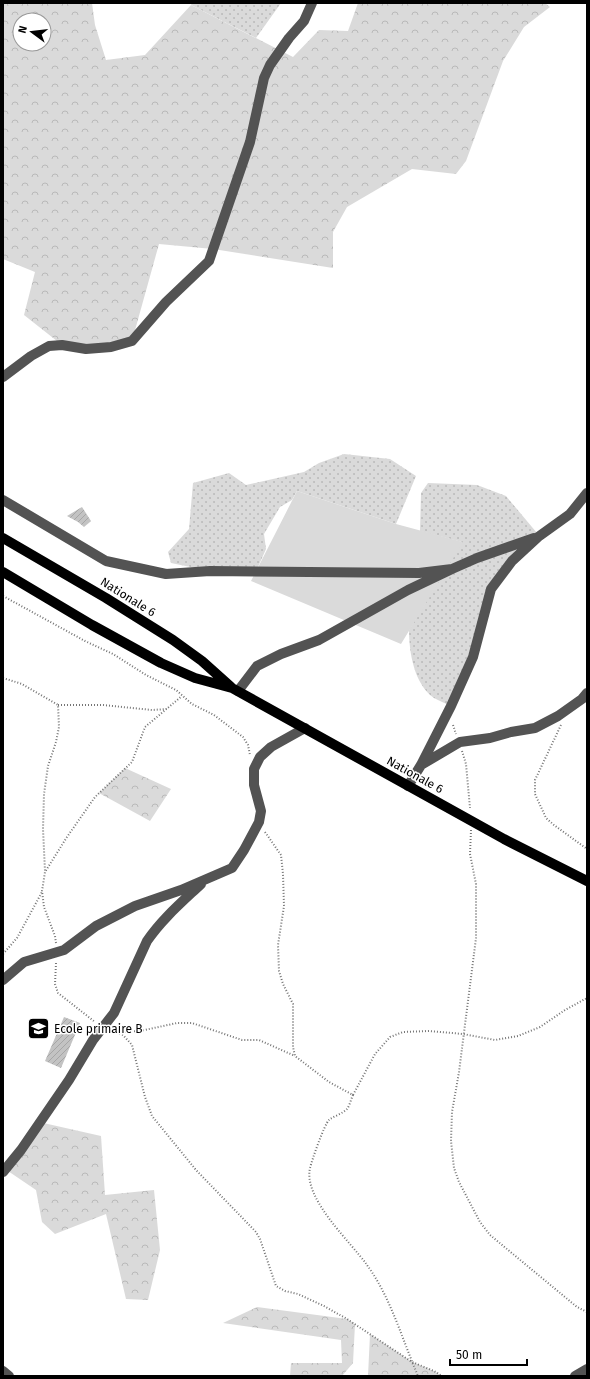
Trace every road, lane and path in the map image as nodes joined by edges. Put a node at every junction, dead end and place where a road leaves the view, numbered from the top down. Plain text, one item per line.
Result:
1 (312, 3) edge
2 (3, 377) edge
3 (587, 493) edge
4 (3, 500) edge
5 (538, 537) junction
6 (3, 538) edge
7 (452, 569) junction
8 (3, 572) edge
9 (3, 596) edge
10 (3, 678) edge
11 (235, 690) junction
12 (587, 693) edge
13 (182, 696) junction
14 (58, 705) junction
15 (569, 708) junction
16 (167, 709) junction
17 (453, 724) dead end
18 (305, 728) junction
19 (460, 742) junction
20 (421, 765) junction
21 (254, 769) junction
22 (408, 786) junction
23 (471, 820) junction
24 (259, 822) junction
25 (587, 849) edge
26 (45, 872) junction
27 (207, 879) junction
28 (587, 881) edge
29 (42, 891) junction
30 (56, 953) junction
31 (3, 954) edge
32 (3, 980) edge
33 (587, 998) edge
34 (103, 1027) junction
35 (115, 1032) junction
36 (463, 1034) junction
37 (295, 1056) junction
38 (353, 1095) junction
39 (3, 1172) edge
40 (587, 1312) edge
41 (412, 1362) junction
42 (587, 1369) edge
43 (3, 1371) edge
44 (9, 1376) edge
45 (418, 1376) edge
46 (442, 1376) edge
47 (576, 1376) edge

1 - 2 street
3 - 5 street
4 - 7 street
5 - 7 street
5 - 20 street
6 - 11 main road, Nationale 6
7 - 11 street
8 - 11 main road, Nationale 6
9 - 13 path
10 - 14 path
11 - 18 main road, Nationale 6
12 - 15 street
13 - 16 path
13 - 21 path
14 - 16 path
14 - 26 path
15 - 19 street
15 - 25 path
16 - 26 path
17 - 19 path
18 - 21 street
18 - 22 main road, Nationale 6
19 - 20 street
19 - 23 path
20 - 22 street
21 - 24 street
22 - 23 main road, Nationale 6
23 - 28 main road, Nationale 6
23 - 36 path
24 - 27 street
24 - 37 path
26 - 29 path
27 - 30 street
27 - 34 street
29 - 30 path
29 - 31 path
30 - 32 street
30 - 34 path
33 - 36 path
34 - 35 path
34 - 39 street
35 - 37 path
35 - 41 path
36 - 38 path
36 - 40 path
37 - 38 path
38 - 41 path
41 - 45 path
41 - 46 path
42 - 47 street
43 - 44 street

